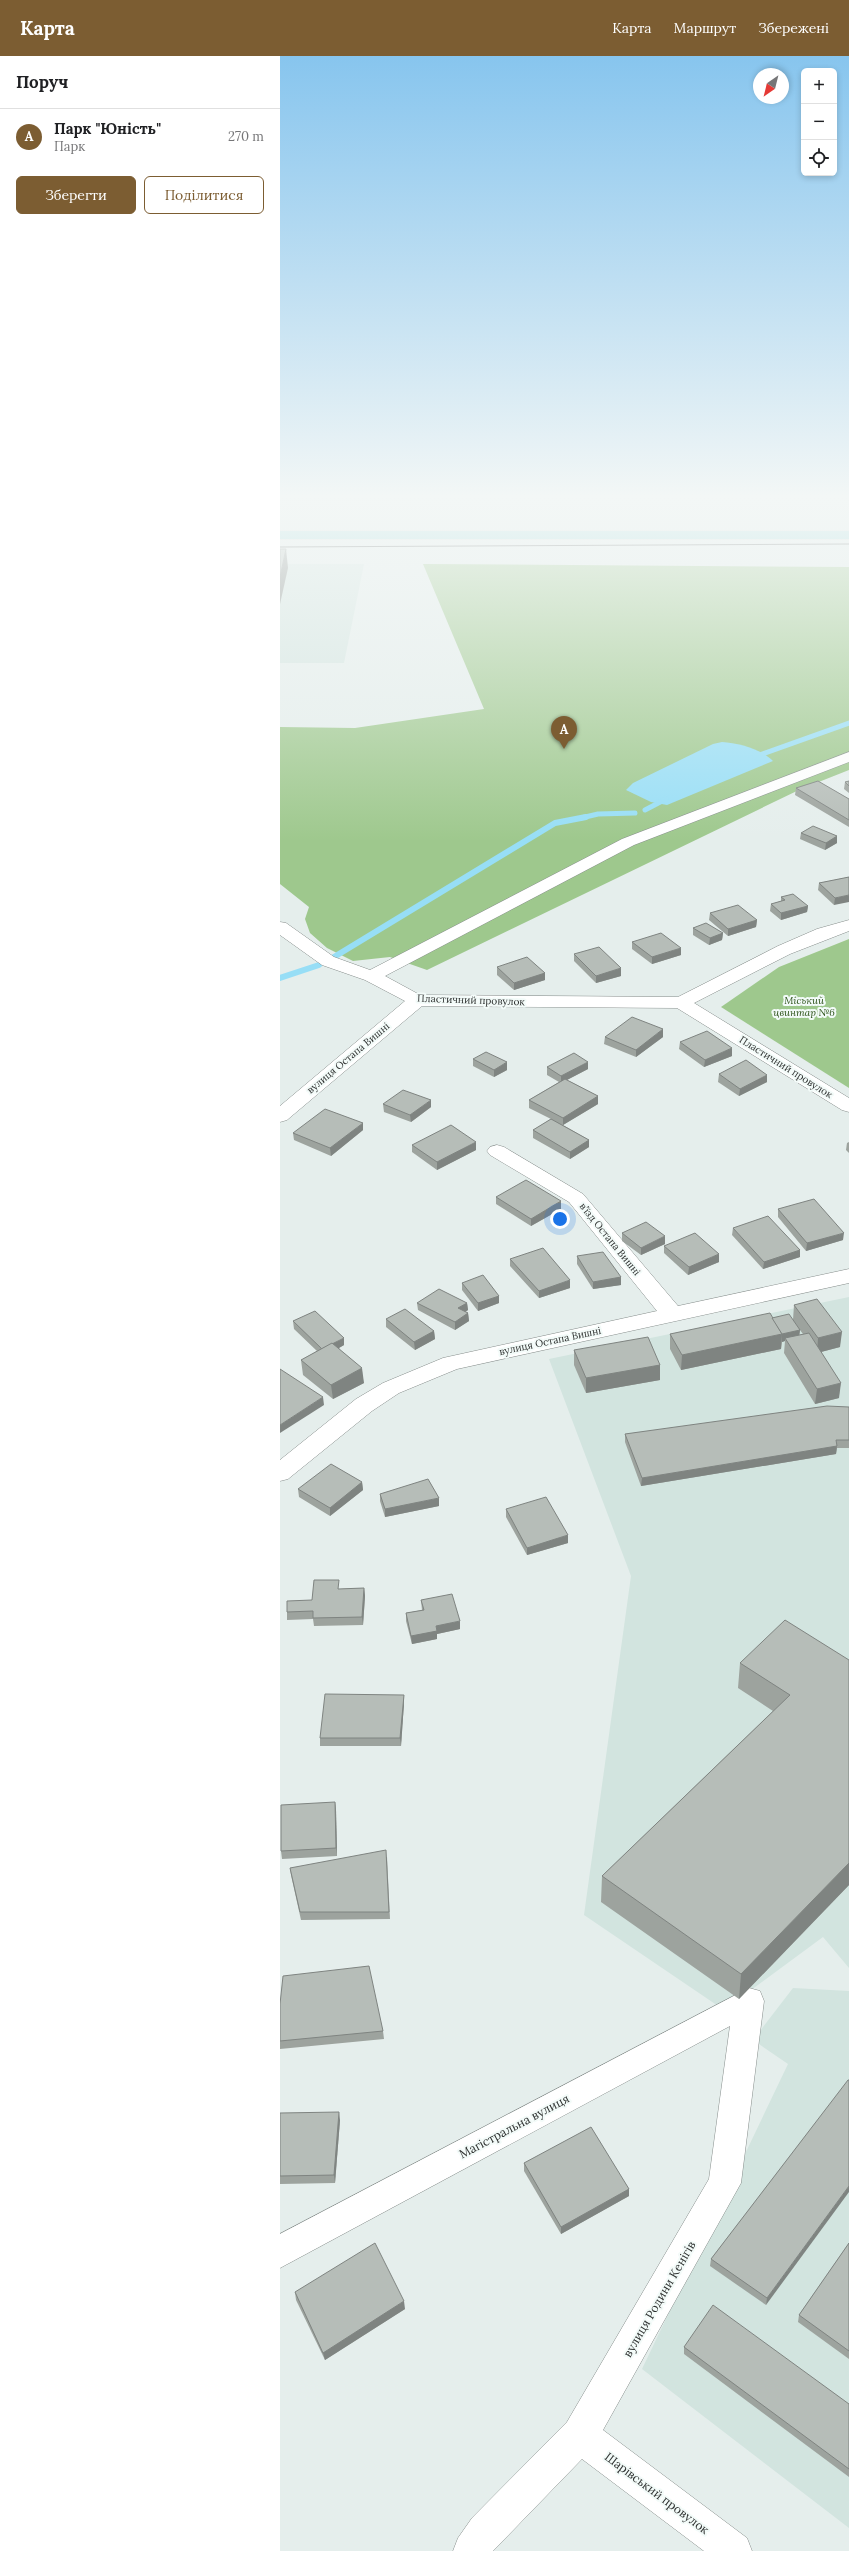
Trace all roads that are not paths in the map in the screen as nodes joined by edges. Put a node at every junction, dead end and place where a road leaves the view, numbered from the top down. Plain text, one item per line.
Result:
1 (849, 757) edge
2 (849, 925) edge
3 (280, 927) edge
4 (371, 976) junction
5 (417, 1000) junction
6 (681, 1003) junction
7 (849, 1106) edge
8 (280, 1116) edge
9 (497, 1151) dead end
10 (849, 1276) edge
11 (672, 1314) junction
12 (280, 1473) edge
13 (749, 2001) joint
14 (280, 2252) edge
15 (580, 2435) junction
16 (471, 2551) edge
17 (734, 2551) edge

1 - 4 street
2 - 6 street, Пластичний провулок
3 - 4 street, Пластичний провулок
4 - 5 street, Пластичний провулок
5 - 6 street, Пластичний провулок
5 - 8 street, вулиця Остапа Вишні
6 - 7 street, Пластичний провулок
9 - 11 street, в’їзд Остапа Вишні
10 - 11 street, вулиця Остапа Вишні
11 - 12 street, вулиця Остапа Вишні
13 - 14 street, Магістральна вулиця
13 - 15 street, вулиця Родини Кенігів
15 - 16 street, вулиця Родини Кенігів
15 - 17 street, Шарівський провулок

